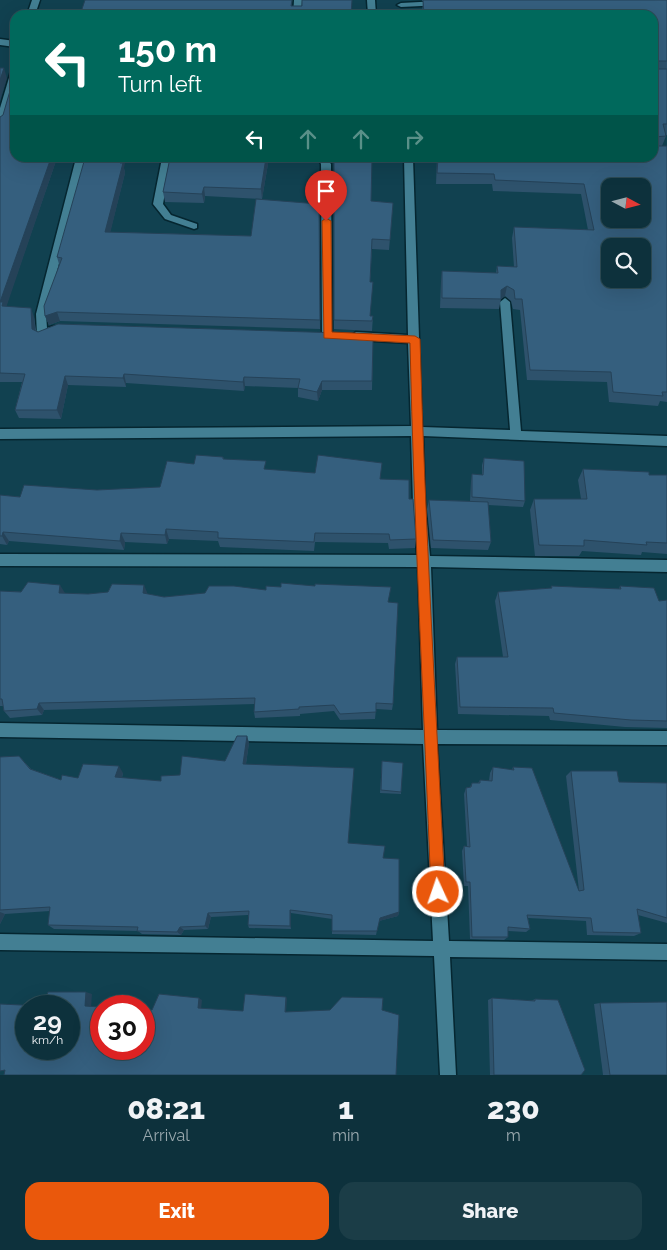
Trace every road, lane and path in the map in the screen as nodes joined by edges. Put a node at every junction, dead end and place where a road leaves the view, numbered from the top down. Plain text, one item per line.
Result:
1 (401, 2) edge
2 (452, 4) edge
3 (10, 88) edge
4 (0, 123) edge
5 (80, 162) edge
6 (165, 162) edge
7 (325, 162) edge
8 (408, 162) edge
9 (194, 226) dead end
10 (504, 302) edge
11 (70, 327) edge
12 (415, 339) junction
13 (416, 431) junction
14 (0, 434) edge
15 (516, 435) junction
16 (667, 441) edge
17 (0, 560) edge
18 (424, 561) junction
19 (667, 566) edge
20 (0, 730) edge
21 (430, 737) junction
22 (667, 738) edge
23 (0, 942) edge
24 (440, 950) junction
25 (667, 952) edge
26 (448, 1075) edge

1 - 2 street
3 - 4 street
5 - 11 street
6 - 9 street
7 - 12 street
8 - 12 street
10 - 15 street
12 - 13 street
13 - 14 street
13 - 15 street
13 - 18 street
15 - 16 street
17 - 18 street
18 - 19 street
18 - 21 street
20 - 21 street
21 - 22 street
21 - 24 street
23 - 24 street
24 - 25 street
24 - 26 street

